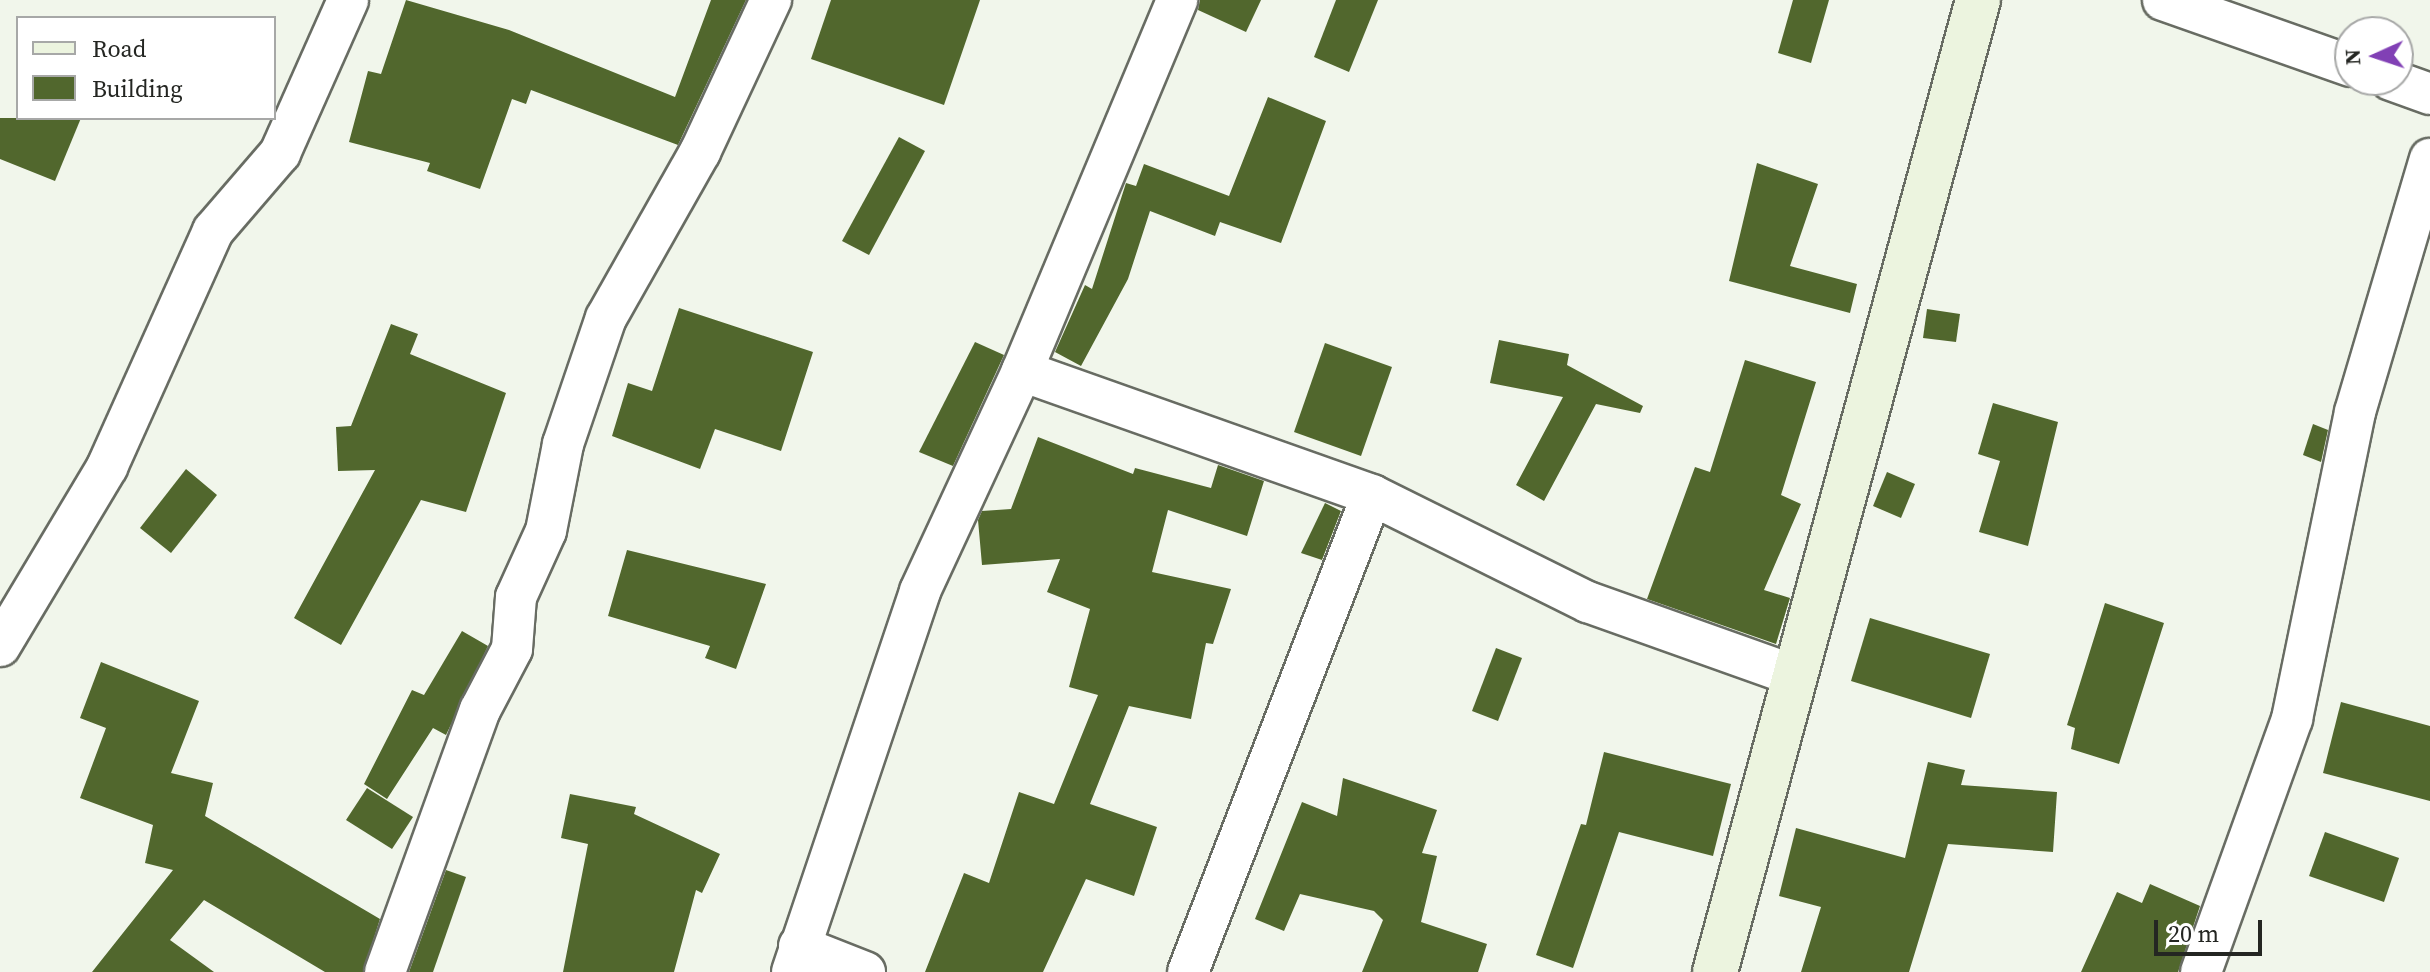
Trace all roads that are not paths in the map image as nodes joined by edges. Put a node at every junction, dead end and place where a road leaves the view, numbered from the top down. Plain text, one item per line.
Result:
1 (348, 0) edge
2 (771, 0) edge
3 (1177, 0) edge
4 (1978, 0) edge
5 (2163, 0) edge
6 (2334, 60) edge
7 (2430, 159) edge
8 (1022, 371) junction
9 (1372, 495) junction
10 (0, 646) edge
11 (1793, 675) junction
12 (795, 959) edge
13 (385, 972) edge
14 (865, 972) edge
15 (1188, 972) edge
16 (1715, 972) edge
17 (2201, 972) edge

1 - 10 street
2 - 13 street
3 - 8 street
4 - 11 street
5 - 6 street
7 - 17 street
8 - 9 street
8 - 12 street
9 - 11 street
9 - 15 street
11 - 16 street
12 - 14 street

